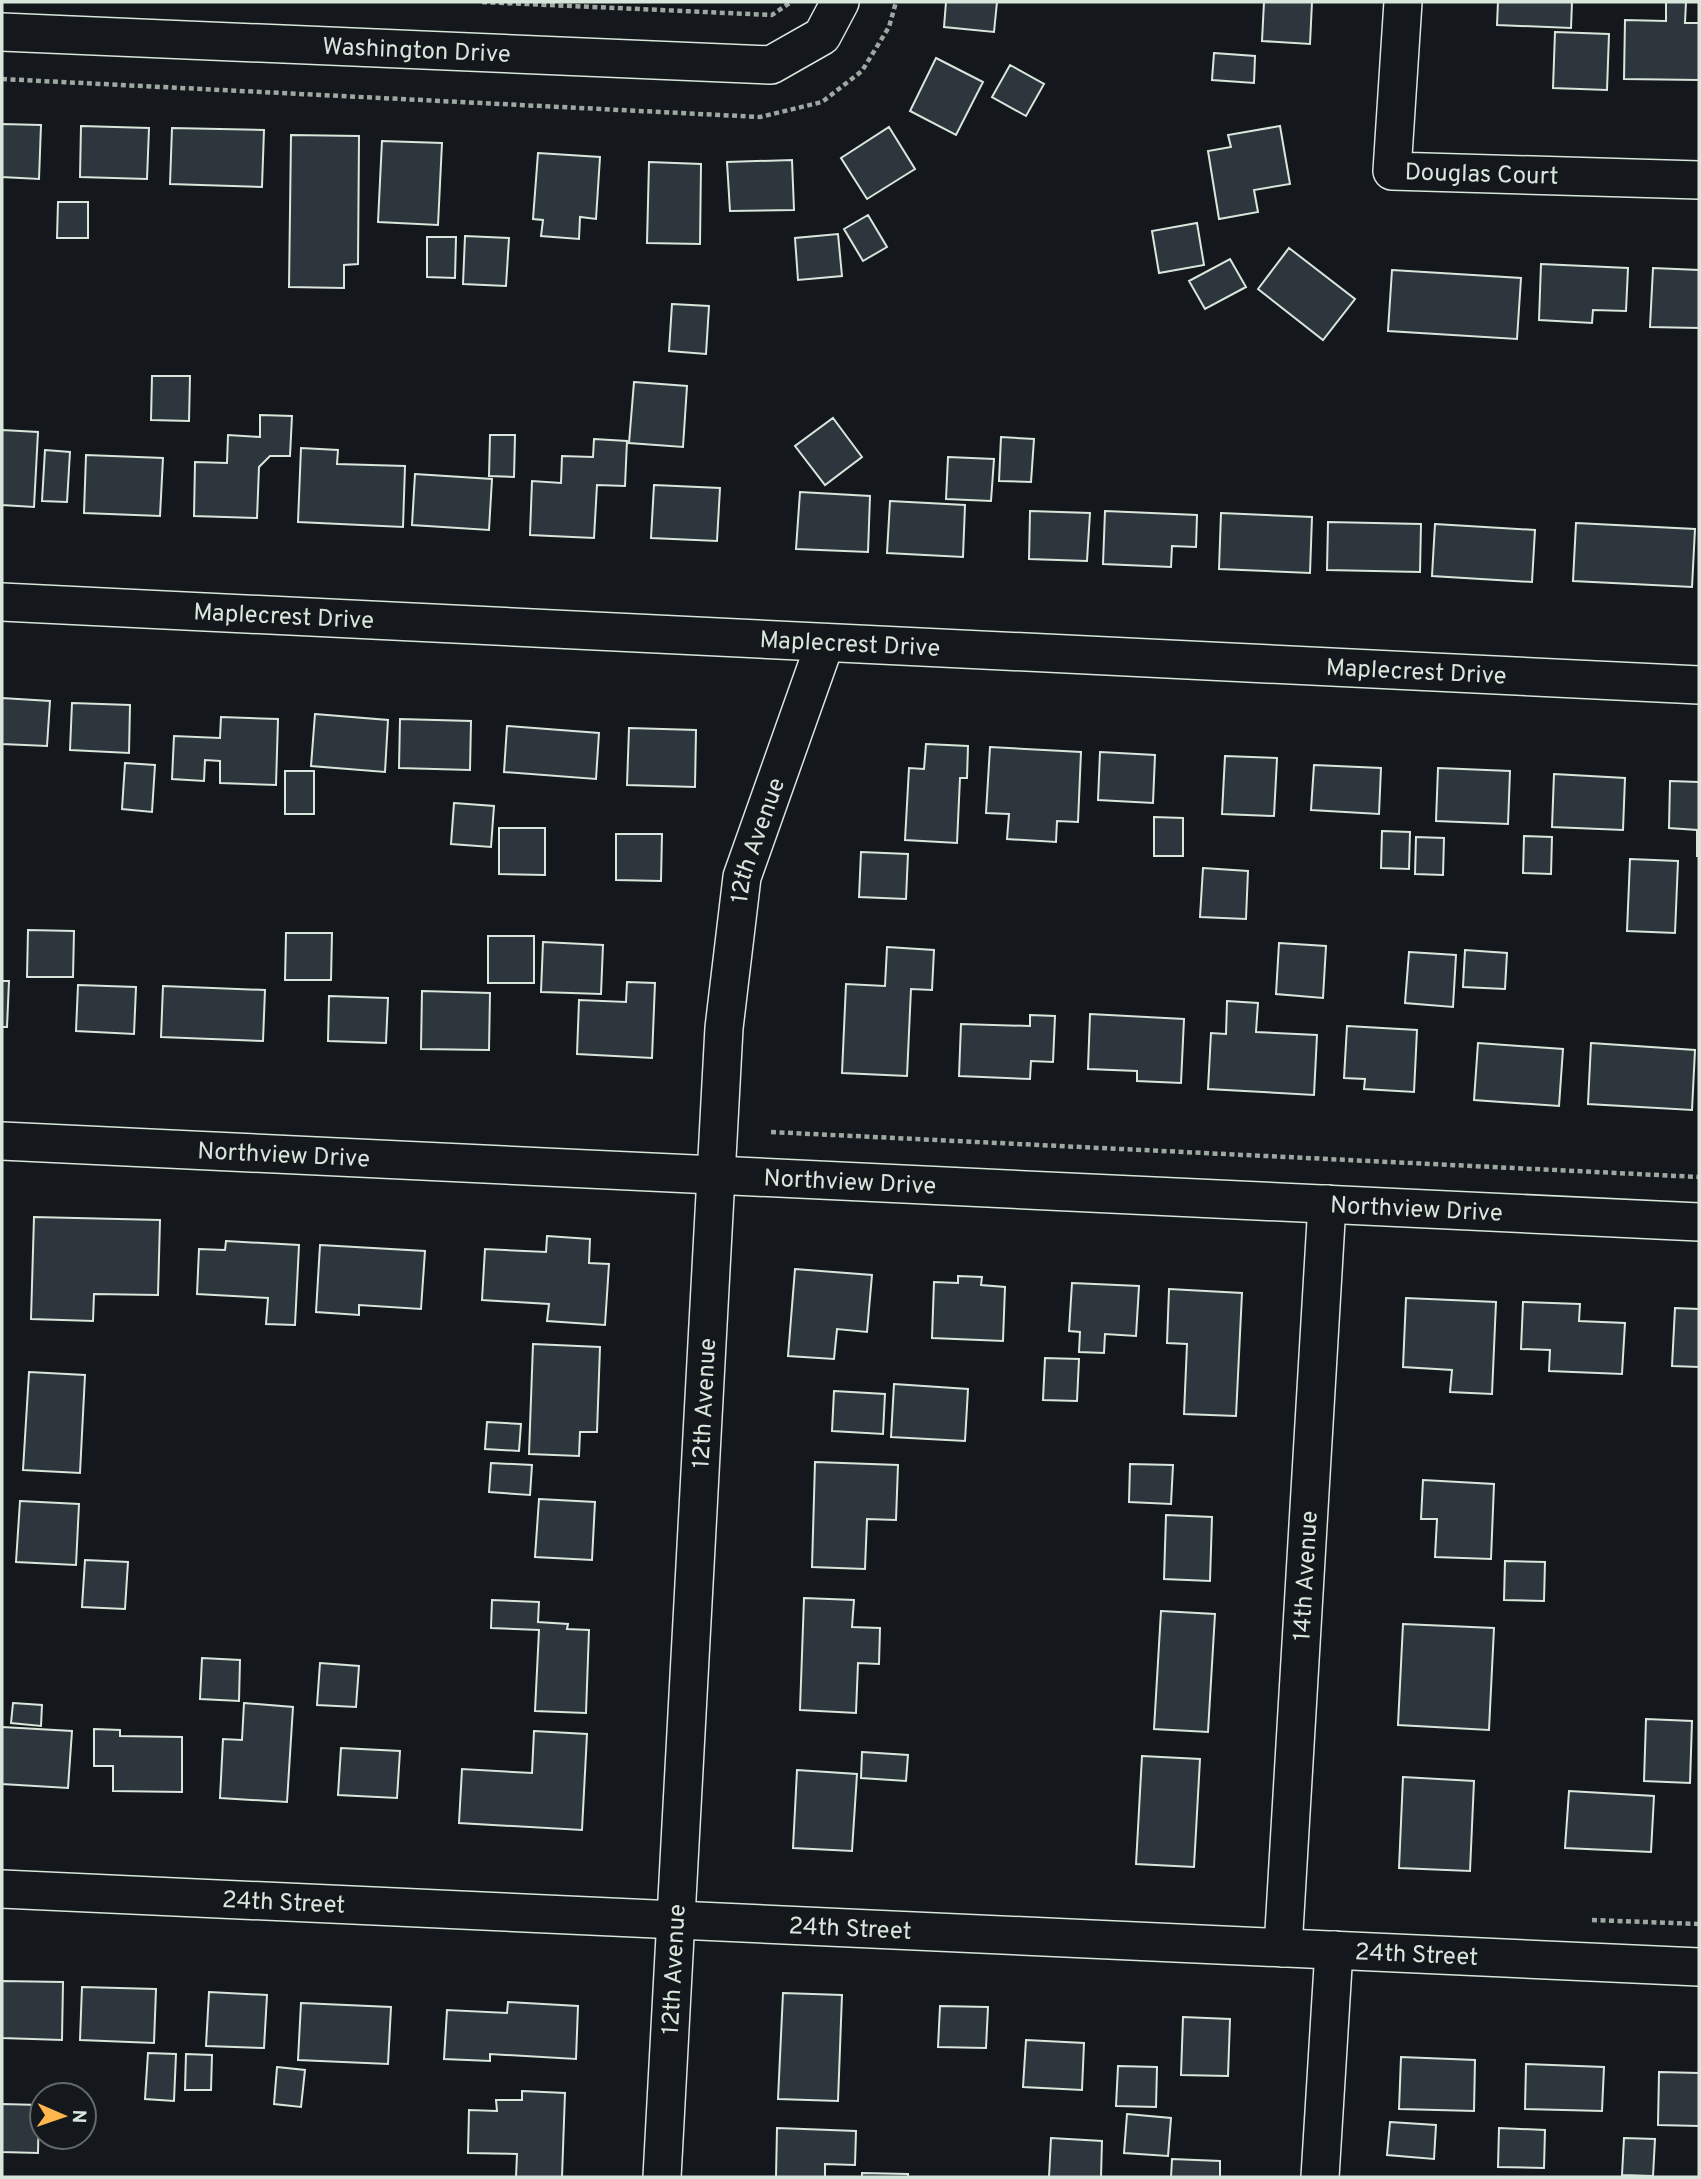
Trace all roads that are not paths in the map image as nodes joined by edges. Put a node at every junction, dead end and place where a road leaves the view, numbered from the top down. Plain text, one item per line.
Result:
1 (840, 2) edge
2 (1403, 2) edge
3 (2, 32) edge
4 (1699, 180) edge
5 (2, 602) edge
6 (825, 643) junction
7 (1699, 685) edge
8 (2, 1141) edge
9 (717, 1175) junction
10 (1327, 1205) junction
11 (1699, 1222) edge
12 (2, 1889) edge
13 (677, 1920) junction
14 (1283, 1948) junction
15 (1334, 1950) junction
16 (1699, 1967) edge
17 (662, 2177) edge
18 (1320, 2177) edge

1 - 3 street, Washington Drive
2 - 4 street, Douglas Court
5 - 6 street, Maplecrest Drive
6 - 7 street, Maplecrest Drive
6 - 9 street, 12th Avenue
8 - 9 street, Northview Drive
9 - 10 street, Northview Drive
9 - 13 street, 12th Avenue
10 - 11 street, Northview Drive
10 - 14 street, 14th Avenue
12 - 13 street, 24th Street
13 - 14 street, 24th Street
13 - 17 street, 12th Avenue
14 - 15 street, 24th Street
15 - 16 street, 24th Street
15 - 18 street

